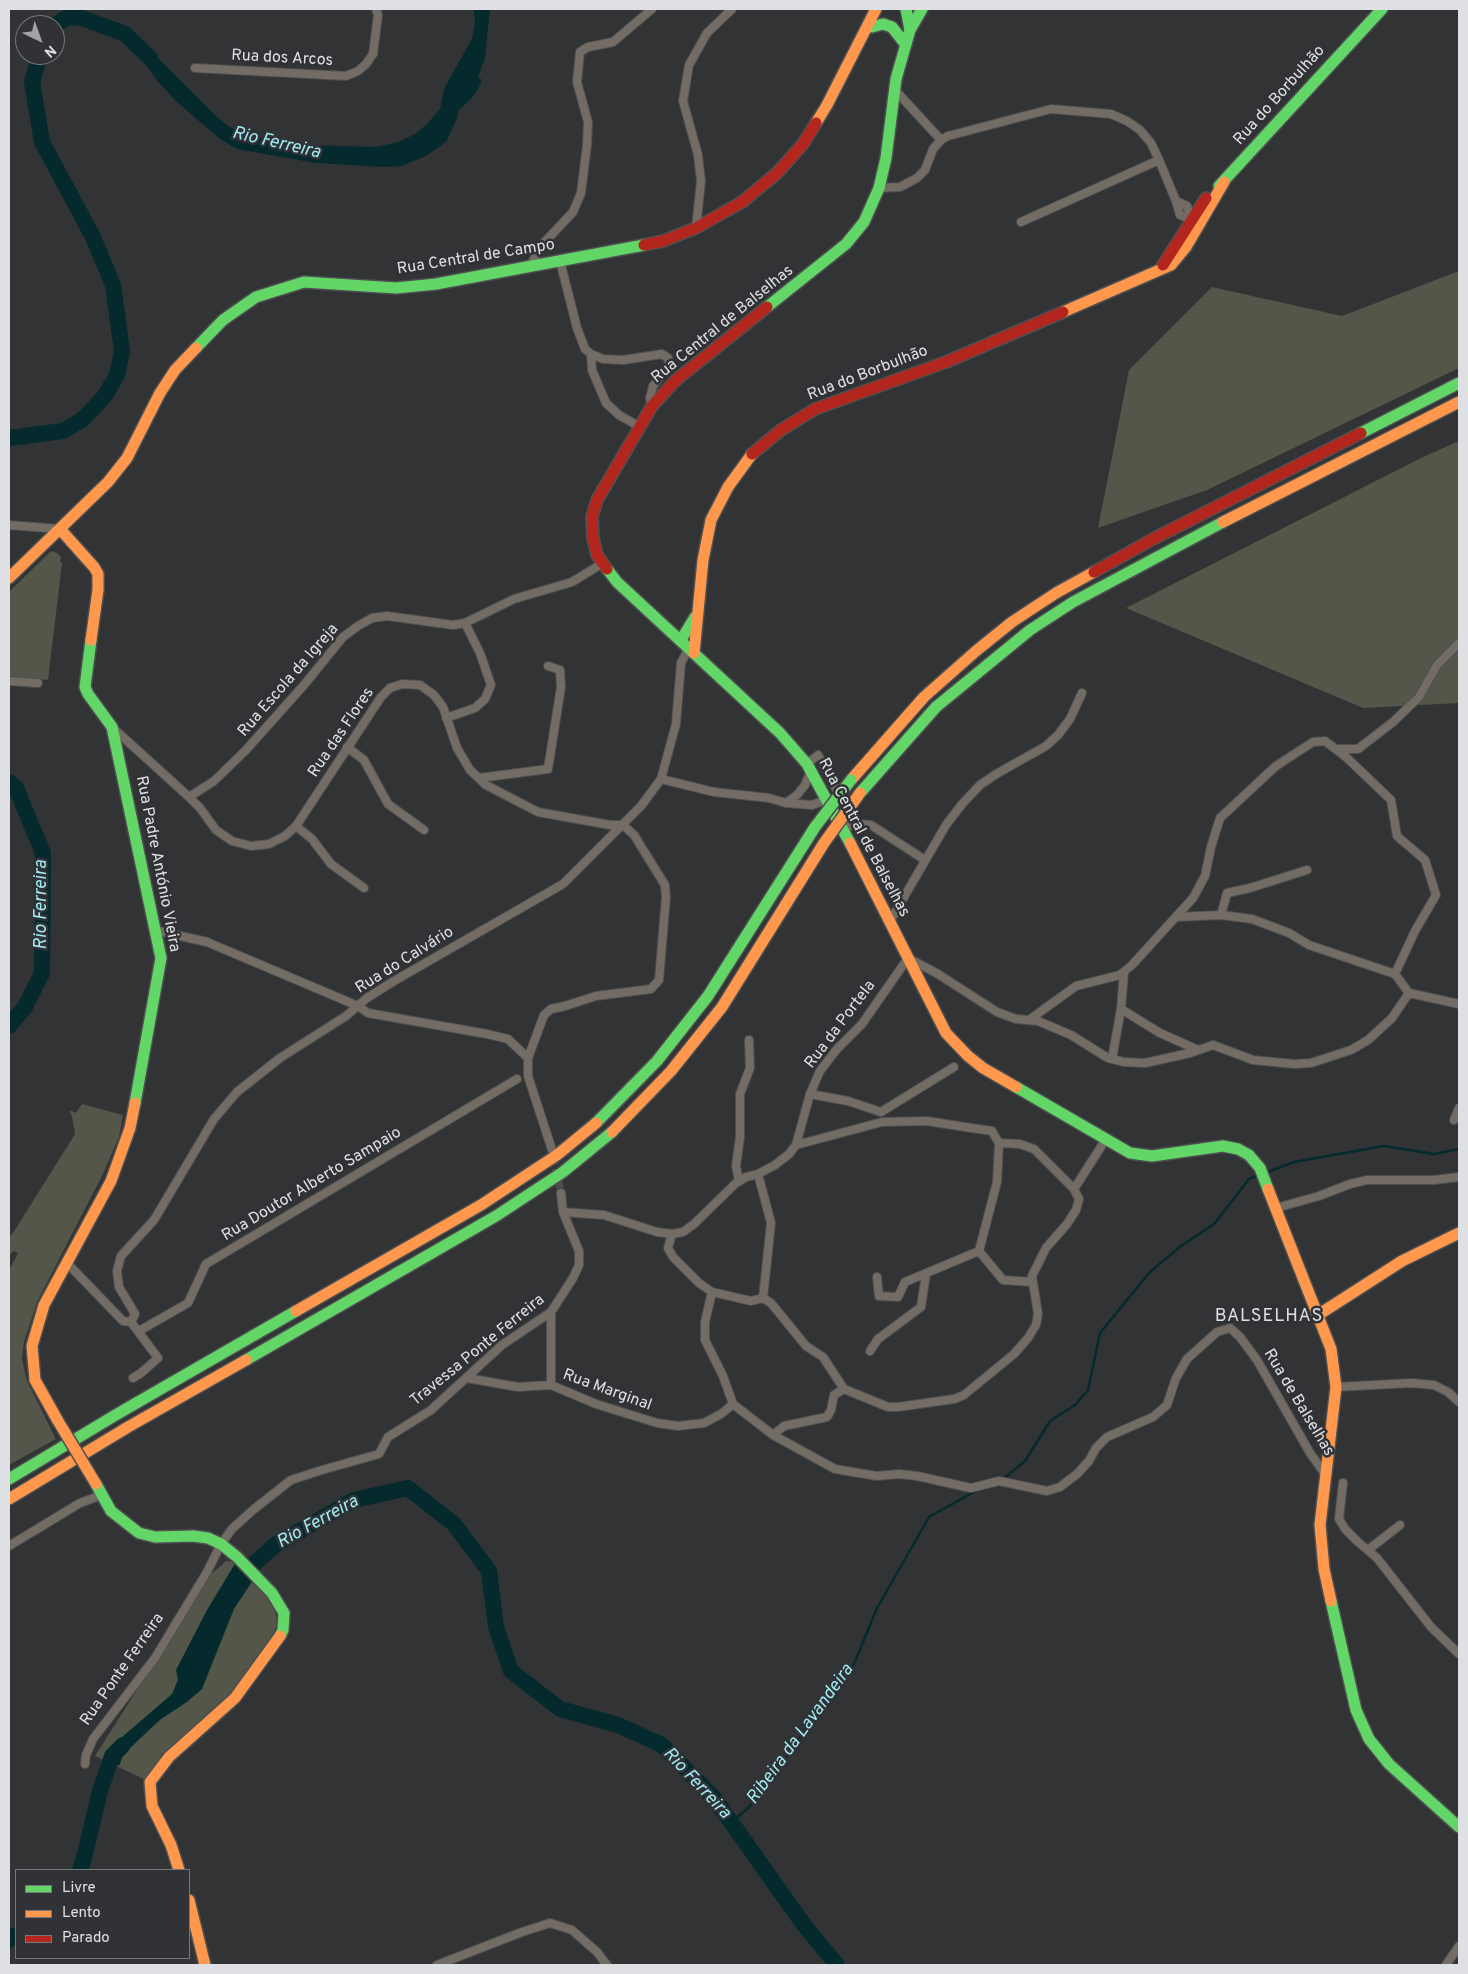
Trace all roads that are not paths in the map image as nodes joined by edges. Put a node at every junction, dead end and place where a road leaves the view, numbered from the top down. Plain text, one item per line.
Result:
1 (376, 9) edge
2 (652, 9) edge
3 (732, 9) edge
4 (876, 9) edge
5 (886, 9) edge
6 (906, 9) edge
7 (922, 9) edge
8 (1376, 9) edge
9 (1382, 9) edge
10 (872, 27) junction
11 (910, 30) junction
12 (1360, 31) junction
13 (863, 37) junction
14 (906, 45) junction
15 (195, 68) dead end
16 (895, 90) junction
17 (941, 140) junction
18 (1159, 160) junction
19 (879, 188) junction
20 (1196, 221) junction
21 (1021, 222) dead end
22 (696, 228) junction
23 (560, 261) junction
24 (530, 267) junction
25 (1158, 270) junction
26 (591, 354) junction
27 (1459, 383) edge
28 (1459, 402) edge
29 (652, 406) junction
30 (640, 427) junction
31 (9, 525) edge
32 (60, 529) junction
33 (603, 563) junction
34 (9, 578) edge
35 (698, 611) junction
36 (465, 623) junction
37 (692, 624) junction
38 (671, 631) junction
39 (1459, 643) edge
40 (688, 647) junction
41 (548, 666) dead end
42 (9, 681) edge
43 (38, 684) dead end
44 (1082, 693) dead end
45 (446, 718) junction
46 (112, 727) junction
47 (347, 747) junction
48 (1336, 749) junction
49 (809, 767) junction
50 (479, 778) junction
51 (661, 779) junction
52 (826, 796) junction
53 (189, 797) junction
54 (786, 803) junction
55 (623, 824) junction
56 (855, 824) junction
57 (296, 826) junction
58 (842, 828) junction
59 (424, 830) dead end
60 (925, 860) junction
61 (1307, 870) dead end
62 (364, 888) dead end
63 (1221, 914) junction
64 (1176, 917) junction
65 (890, 922) junction
66 (154, 930) junction
67 (908, 958) junction
68 (1124, 972) junction
69 (1395, 974) junction
70 (1409, 993) junction
71 (1459, 1004) edge
72 (358, 1006) junction
73 (1121, 1009) junction
74 (1029, 1020) junction
75 (749, 1040) dead end
76 (1198, 1050) junction
77 (528, 1058) junction
78 (1112, 1059) junction
79 (954, 1067) dead end
80 (517, 1079) dead end
81 (810, 1094) junction
82 (1459, 1108) edge
83 (881, 1112) junction
84 (1454, 1120) dead end
85 (882, 1122) junction
86 (1106, 1139) junction
87 (999, 1143) junction
88 (796, 1145) junction
89 (552, 1150) tunnel mouth
90 (758, 1174) junction
91 (1459, 1177) edge
92 (739, 1181) junction
93 (1074, 1189) junction
94 (561, 1193) tunnel mouth
95 (1276, 1208) junction
96 (564, 1212) junction
97 (1459, 1233) edge
98 (672, 1234) junction
99 (979, 1251) junction
100 (67, 1263) junction
101 (926, 1274) junction
102 (877, 1277) dead end
103 (1033, 1282) junction
104 (712, 1292) junction
105 (762, 1298) junction
106 (551, 1312) junction
107 (1318, 1314) junction
108 (131, 1322) junction
109 (139, 1331) junction
110 (870, 1351) dead end
111 (133, 1378) dead end
112 (467, 1378) junction
113 (551, 1385) junction
114 (1336, 1387) junction
115 (844, 1389) junction
116 (1459, 1402) edge
117 (733, 1404) junction
118 (773, 1435) junction
119 (1324, 1474) junction
120 (9, 1479) edge
121 (1342, 1483) dead end
122 (102, 1495) junction
123 (9, 1499) edge
124 (1400, 1525) dead end
125 (221, 1544) junction
126 (9, 1546) edge
127 (1368, 1550) junction
128 (1459, 1654) edge
129 (85, 1764) dead end
130 (1459, 1827) edge
131 (179, 1869) edge
132 (190, 1904) edge
133 (1459, 1946) edge
134 (205, 1965) edge
135 (438, 1965) edge
136 (607, 1965) edge
137 (1446, 1965) edge

1 - 15 street, Rua dos Arcos
2 - 24 street
3 - 22 street
4 - 13 main road, Rua Central de Campo
5 - 10 main road
6 - 11 main road, Rua Central de Balselhas
7 - 11 main road, Rua Central de Balselhas
8 - 12 main road, Rua do Borbulhão
9 - 12 main road, Rua do Borbulhão
10 - 13 main road
10 - 14 main road
11 - 14 main road, Rua Central de Balselhas
12 - 20 main road, Rua do Borbulhão
13 - 22 main road, Rua Central de Campo
14 - 16 main road, Rua Central de Balselhas
16 - 17 street
16 - 19 main road, Rua Central de Balselhas
17 - 18 street
17 - 19 street
18 - 20 street
18 - 21 street
19 - 29 main road, Rua Central de Balselhas
20 - 25 main road, Rua do Borbulhão
20 - 25 main road, Rua do Borbulhão
22 - 23 main road, Rua Central de Campo
23 - 24 main road, Rua Central de Campo
23 - 26 street
24 - 32 main road, Rua Central de Campo
25 - 35 main road, Rua do Borbulhão
26 - 29 street
26 - 30 street
27 - 120 main road, bridge
28 - 123 main road, bridge
29 - 30 main road, Rua Central de Balselhas
30 - 33 main road, Rua Central de Balselhas
31 - 32 street
32 - 34 main road, Rua Central de Campo
32 - 46 main road
33 - 36 street, Rua Escola da Igreja
33 - 38 main road, Rua Central de Balselhas
35 - 37 main road
35 - 40 main road, Rua do Borbulhão
36 - 45 street
36 - 53 street, Rua Escola da Igreja
37 - 38 main road
37 - 40 main road
38 - 40 main road, Rua Central de Balselhas
39 - 48 street
40 - 49 main road, Rua Central de Balselhas
40 - 51 street, Rua do Calvário
41 - 50 street
42 - 43 street
44 - 60 street
45 - 47 street, Rua das Flores
45 - 50 street, Rua das Flores
46 - 53 street
46 - 66 main road, Rua Padre António Vieira
47 - 57 street, Rua das Flores
47 - 59 street
48 - 64 street
48 - 69 street
49 - 52 main road, Rua Central de Balselhas
49 - 54 street
49 - 56 street
50 - 55 street, Rua das Flores
51 - 54 street
51 - 55 street, Rua do Calvário
52 - 54 street
52 - 58 main road, Rua Central de Balselhas
53 - 57 street, Rua das Flores
55 - 72 street, Rua do Calvário
55 - 77 street
56 - 58 street
56 - 60 street
57 - 62 street
58 - 65 main road, Rua Central de Balselhas
60 - 65 street
61 - 63 street
63 - 64 street
63 - 69 street
64 - 68 street
65 - 67 main road, Rua Central de Balselhas
66 - 72 street
66 - 100 main road, Rua Padre António Vieira
67 - 74 street
67 - 81 street, Rua da Portela
67 - 86 main road, Rua Central de Balselhas
68 - 73 street
68 - 74 street
69 - 70 street
70 - 71 street
70 - 76 street
72 - 77 street
72 - 108 street, Rua do Calvário
73 - 76 street
73 - 78 street
74 - 78 street
75 - 92 street
76 - 78 street
77 - 89 street
79 - 83 street
80 - 109 street, Rua Doutor Alberto Sampaio
81 - 83 street
81 - 88 street, Rua da Portela
82 - 84 street
83 - 85 street
85 - 87 street
85 - 88 street
86 - 93 street
86 - 95 main road, Rua Central de Balselhas
87 - 93 street
87 - 99 street
88 - 90 street
90 - 92 street
90 - 105 street
91 - 95 street
92 - 98 street
93 - 103 street
94 - 96 street, Travessa Ponte Ferreira
95 - 107 main road, Rua Central de Balselhas
96 - 98 street
96 - 106 street, Travessa Ponte Ferreira
97 - 107 main road
98 - 104 street
99 - 101 street
99 - 103 street
100 - 108 street
100 - 122 main road, Rua Padre António Vieira, bridge
101 - 102 street
101 - 110 street
103 - 115 street
104 - 105 street
104 - 117 street
105 - 115 street
106 - 112 street, Travessa Ponte Ferreira
106 - 113 street
107 - 114 main road, Rua Central de Balselhas
108 - 109 street
109 - 111 street
112 - 113 street, Rua Marginal
112 - 125 street, Travessa Ponte Ferreira
113 - 117 street, Rua Marginal
114 - 116 street
114 - 119 main road, Rua Central de Balselhas
115 - 118 street
117 - 118 street
118 - 119 street, Rua de Balselhas
119 - 130 main road, Rua Central de Balselhas
121 - 127 street
122 - 125 main road, Rua Padre António Vieira
122 - 126 street
124 - 127 street
125 - 129 street, Rua Ponte Ferreira
125 - 131 main road, Rua Padre António Vieira
127 - 128 street
132 - 134 main road
133 - 137 street
135 - 136 street

